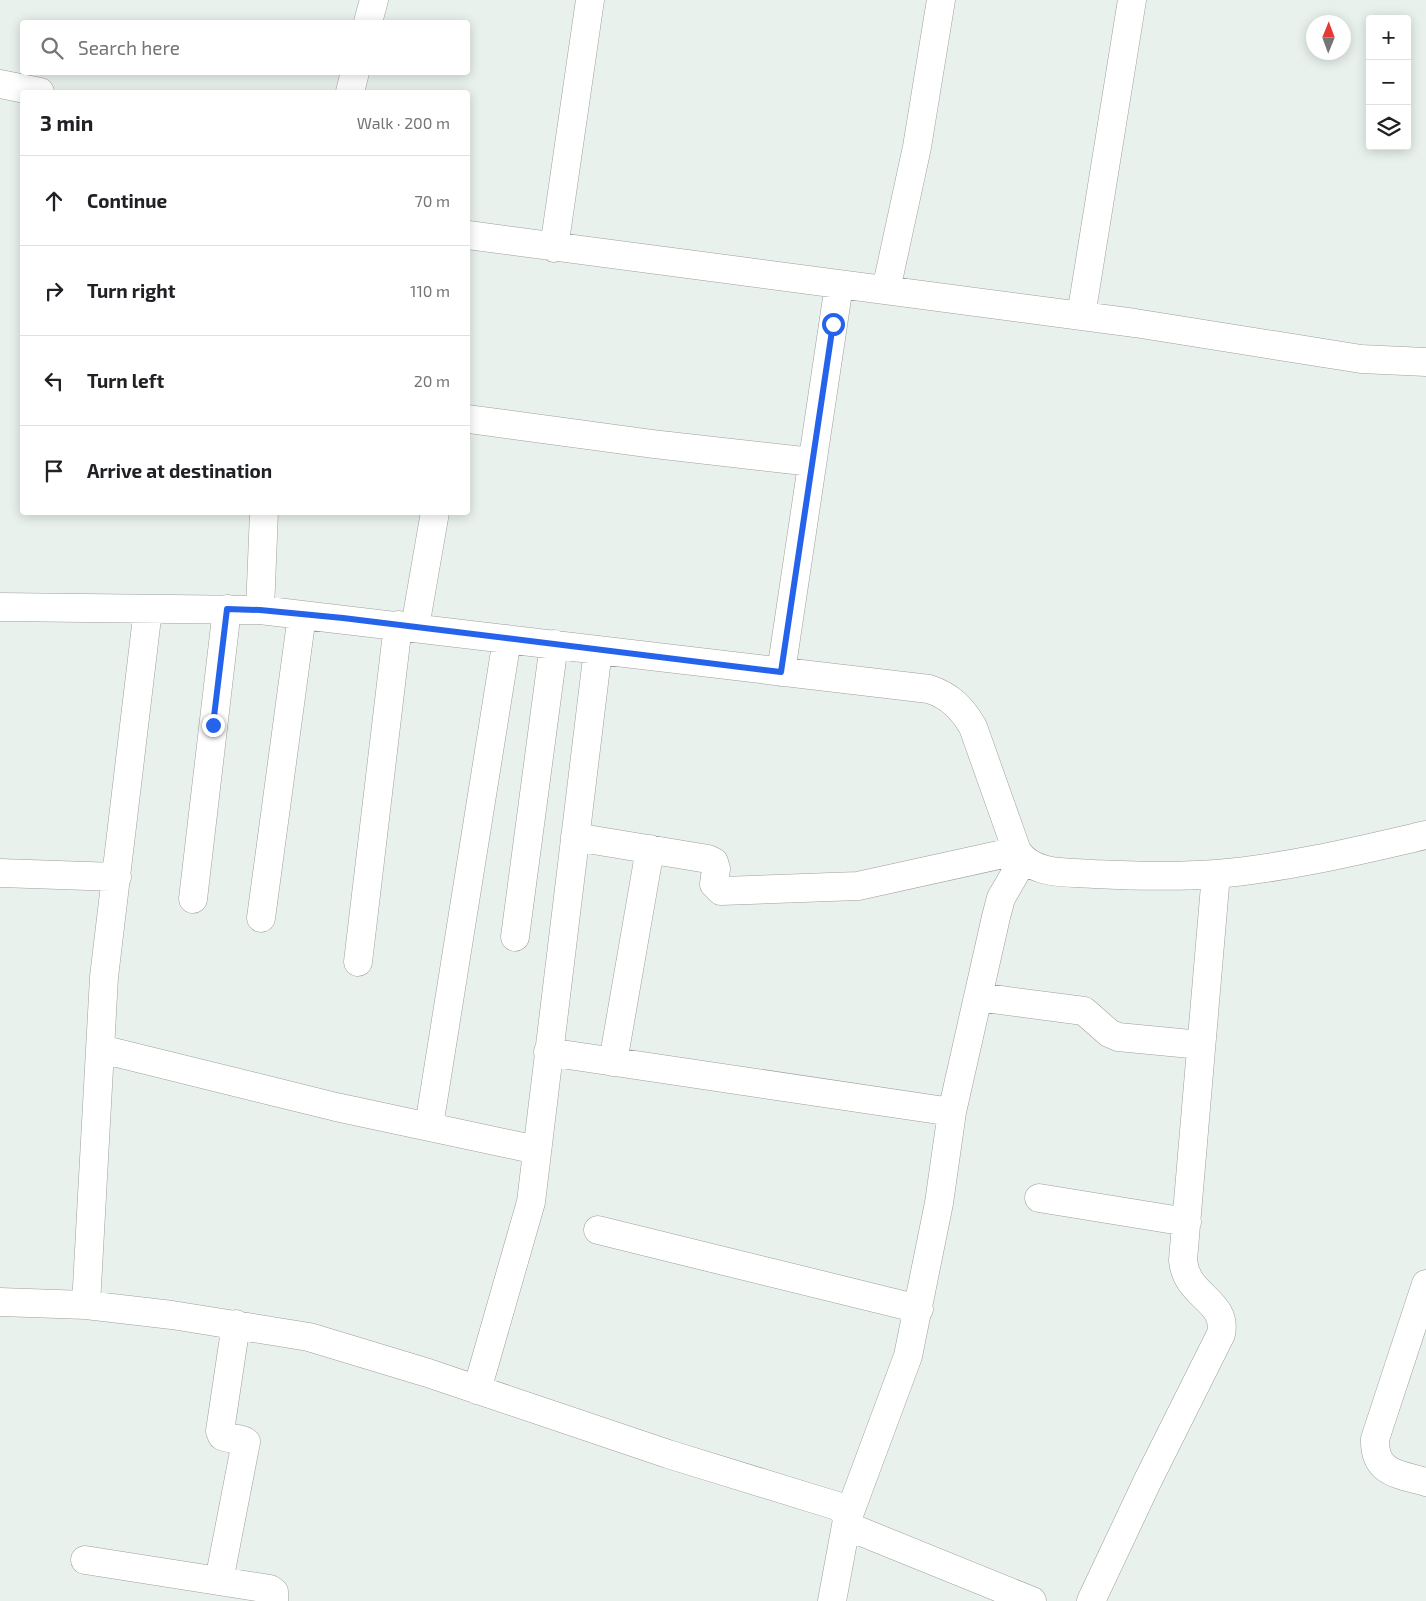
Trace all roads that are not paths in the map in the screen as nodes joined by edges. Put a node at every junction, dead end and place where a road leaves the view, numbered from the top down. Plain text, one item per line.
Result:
1 (374, 0) edge
2 (590, 0) edge
3 (941, 0) edge
4 (1132, 0) edge
5 (369, 20) edge
6 (354, 75) edge
7 (0, 84) edge
8 (30, 90) edge
9 (350, 90) edge
10 (470, 235) edge
11 (554, 248) junction
12 (839, 285) junction
13 (886, 290) junction
14 (1081, 316) junction
15 (1426, 362) edge
16 (470, 420) edge
17 (812, 462) junction
18 (264, 515) edge
19 (434, 515) edge
20 (0, 607) edge
21 (148, 609) junction
22 (227, 609) junction
23 (260, 610) junction
24 (302, 615) junction
25 (407, 626) junction
26 (507, 639) junction
27 (554, 644) junction
28 (598, 650) junction
29 (781, 672) junction
30 (1426, 835) edge
31 (575, 837) junction
32 (650, 849) junction
33 (1020, 856) junction
34 (0, 873) edge
35 (1216, 874) junction
36 (117, 877) junction
37 (193, 899) dead end
38 (262, 918) dead end
39 (516, 937) dead end
40 (358, 962) dead end
41 (978, 997) junction
42 (1201, 1045) junction
43 (101, 1049) junction
44 (548, 1052) junction
45 (613, 1062) junction
46 (952, 1112) junction
47 (429, 1126) junction
48 (537, 1150) junction
49 (1039, 1198) dead end
50 (1187, 1222) junction
51 (598, 1230) dead end
52 (1426, 1284) edge
53 (0, 1302) edge
54 (86, 1305) junction
55 (919, 1309) junction
56 (236, 1324) junction
57 (477, 1390) junction
58 (1426, 1482) edge
59 (846, 1520) junction
60 (85, 1560) dead end
61 (219, 1581) junction
62 (274, 1601) edge
63 (832, 1601) edge
64 (1032, 1601) edge
65 (1091, 1601) edge

1 - 5 street
2 - 11 street
3 - 13 street
4 - 14 street
6 - 9 street
7 - 8 street
10 - 11 street
11 - 12 street
12 - 13 street
12 - 17 street
13 - 14 street
14 - 15 street
16 - 17 street
17 - 29 street
18 - 23 street
19 - 25 street
20 - 21 street
21 - 22 street
21 - 36 street
22 - 23 street
22 - 37 street
23 - 24 street
24 - 25 street
24 - 38 street
25 - 26 street
25 - 40 street
26 - 27 street
26 - 47 street
27 - 28 street
27 - 39 street
28 - 29 street
28 - 31 street
29 - 33 street
30 - 35 street
31 - 32 street
31 - 44 street
32 - 33 street
32 - 45 street
33 - 35 street
33 - 41 street
34 - 36 street
35 - 42 street
36 - 43 street
41 - 42 street
41 - 46 street
42 - 50 street
43 - 47 street
43 - 54 street
44 - 45 street
44 - 48 street
45 - 46 street
46 - 55 street
47 - 48 street
48 - 57 street
49 - 50 street
50 - 65 street
51 - 55 street
52 - 58 street
53 - 54 street
54 - 56 street
55 - 59 street
56 - 57 street
56 - 61 street
57 - 59 street
59 - 63 street
59 - 64 street
60 - 61 street
61 - 62 street

